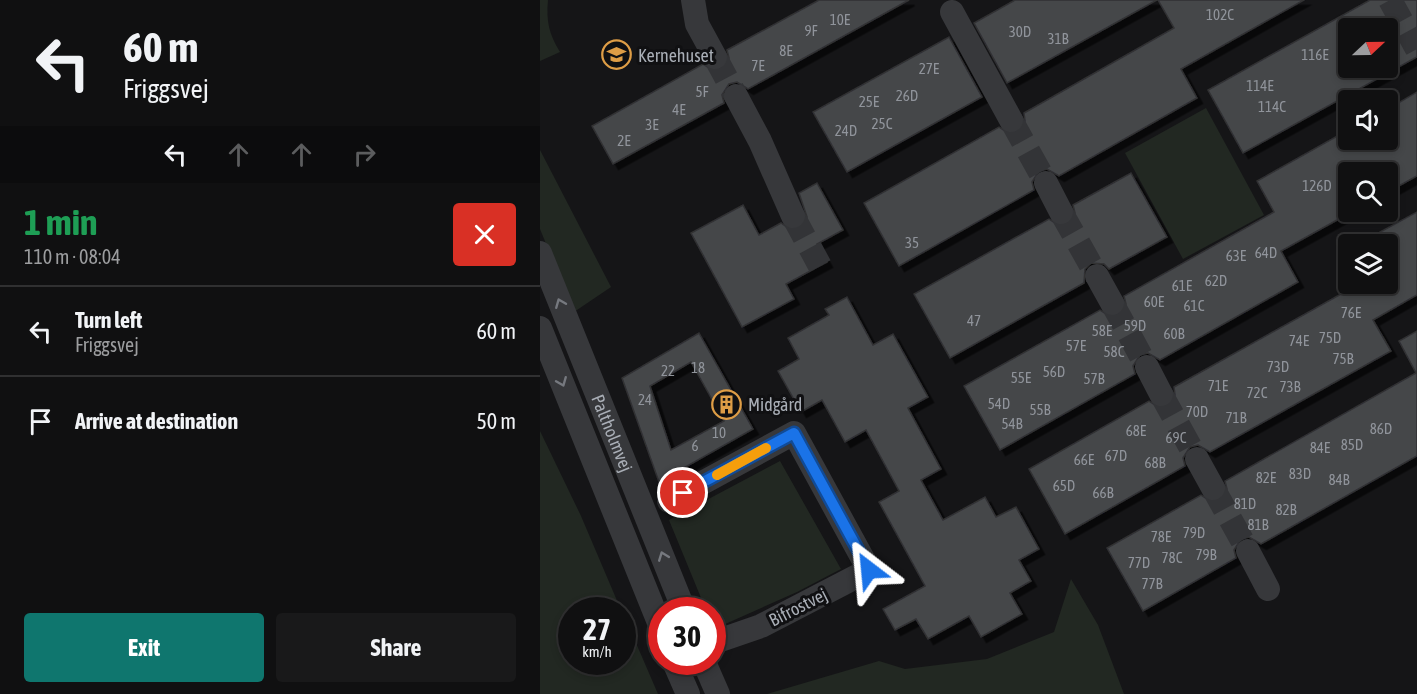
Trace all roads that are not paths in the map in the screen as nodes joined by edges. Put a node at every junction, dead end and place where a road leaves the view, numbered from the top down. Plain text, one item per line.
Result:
1 (693, 0) edge
2 (952, 12) dead end
3 (715, 57) tunnel mouth
4 (736, 96) tunnel mouth
5 (1011, 120) tunnel mouth
6 (1046, 183) tunnel mouth
7 (1061, 212) tunnel mouth
8 (793, 216) tunnel mouth
9 (540, 253) edge
10 (1096, 276) tunnel mouth
11 (1112, 303) tunnel mouth
12 (540, 328) edge
13 (1147, 368) tunnel mouth
14 (1161, 394) tunnel mouth
15 (1197, 459) tunnel mouth
16 (1213, 488) tunnel mouth
17 (669, 501) dead end
18 (1248, 551) tunnel mouth
19 (1268, 589) dead end
20 (649, 597) edge
21 (679, 597) edge
22 (726, 638) edge
23 (680, 675) edge
24 (710, 675) edge
25 (688, 694) edge
26 (718, 694) edge

1 - 3 street
2 - 5 street
4 - 8 street
6 - 7 street
21 -> 9 street, Paltholmvej
10 - 11 street
12 -> 20 street, Paltholmvej
13 - 14 street
15 - 16 street
17 - 22 street, Bifrostvej
18 - 19 street
23 - 25 street
24 - 26 street

